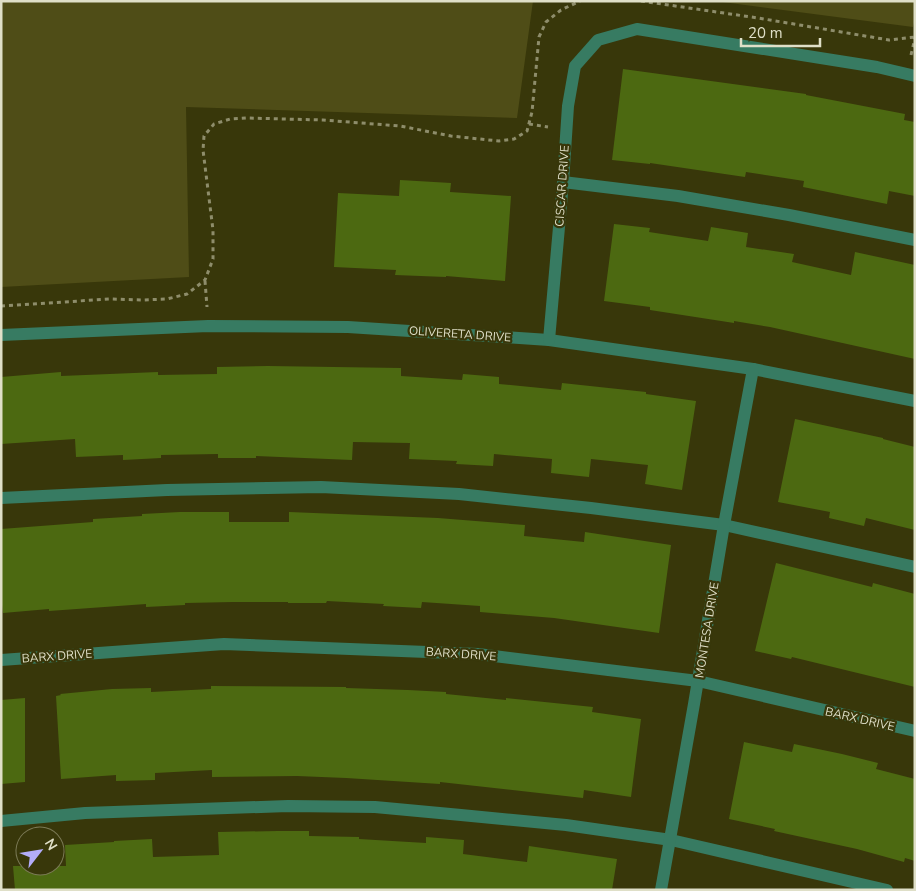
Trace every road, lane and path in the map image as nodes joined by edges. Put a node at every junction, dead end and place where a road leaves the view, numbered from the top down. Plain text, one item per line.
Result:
1 (580, 1) edge
2 (641, 1) edge
3 (915, 37) edge
4 (915, 76) edge
5 (563, 182) junction
6 (915, 240) edge
7 (205, 280) junction
8 (1, 306) edge
9 (208, 326) junction
10 (1, 335) edge
11 (549, 340) junction
12 (753, 369) junction
13 (915, 402) edge
14 (1, 498) edge
15 (724, 525) junction
16 (915, 567) edge
17 (1, 660) edge
18 (698, 682) junction
19 (915, 731) edge
20 (1, 821) edge
21 (671, 840) junction
22 (662, 890) edge
23 (887, 890) edge

1 - 7 path
2 - 3 path
4 - 5 street, CISCAR DRIVE
5 - 6 street
5 - 11 street, CISCAR DRIVE
7 - 8 path
7 - 9 path
9 - 10 street, OLIVERETA DRIVE
9 - 11 street, OLIVERETA DRIVE
11 - 12 street, OLIVERETA DRIVE
12 - 13 street, OLIVERETA DRIVE
12 - 15 street, MONTESA DRIVE
14 - 15 street
15 - 16 street
15 - 18 street, MONTESA DRIVE
17 - 18 street, BARX DRIVE
18 - 19 street, BARX DRIVE
18 - 21 street, MONTESA DRIVE
20 - 21 street
21 - 22 street, MONTESA DRIVE
21 - 23 street

